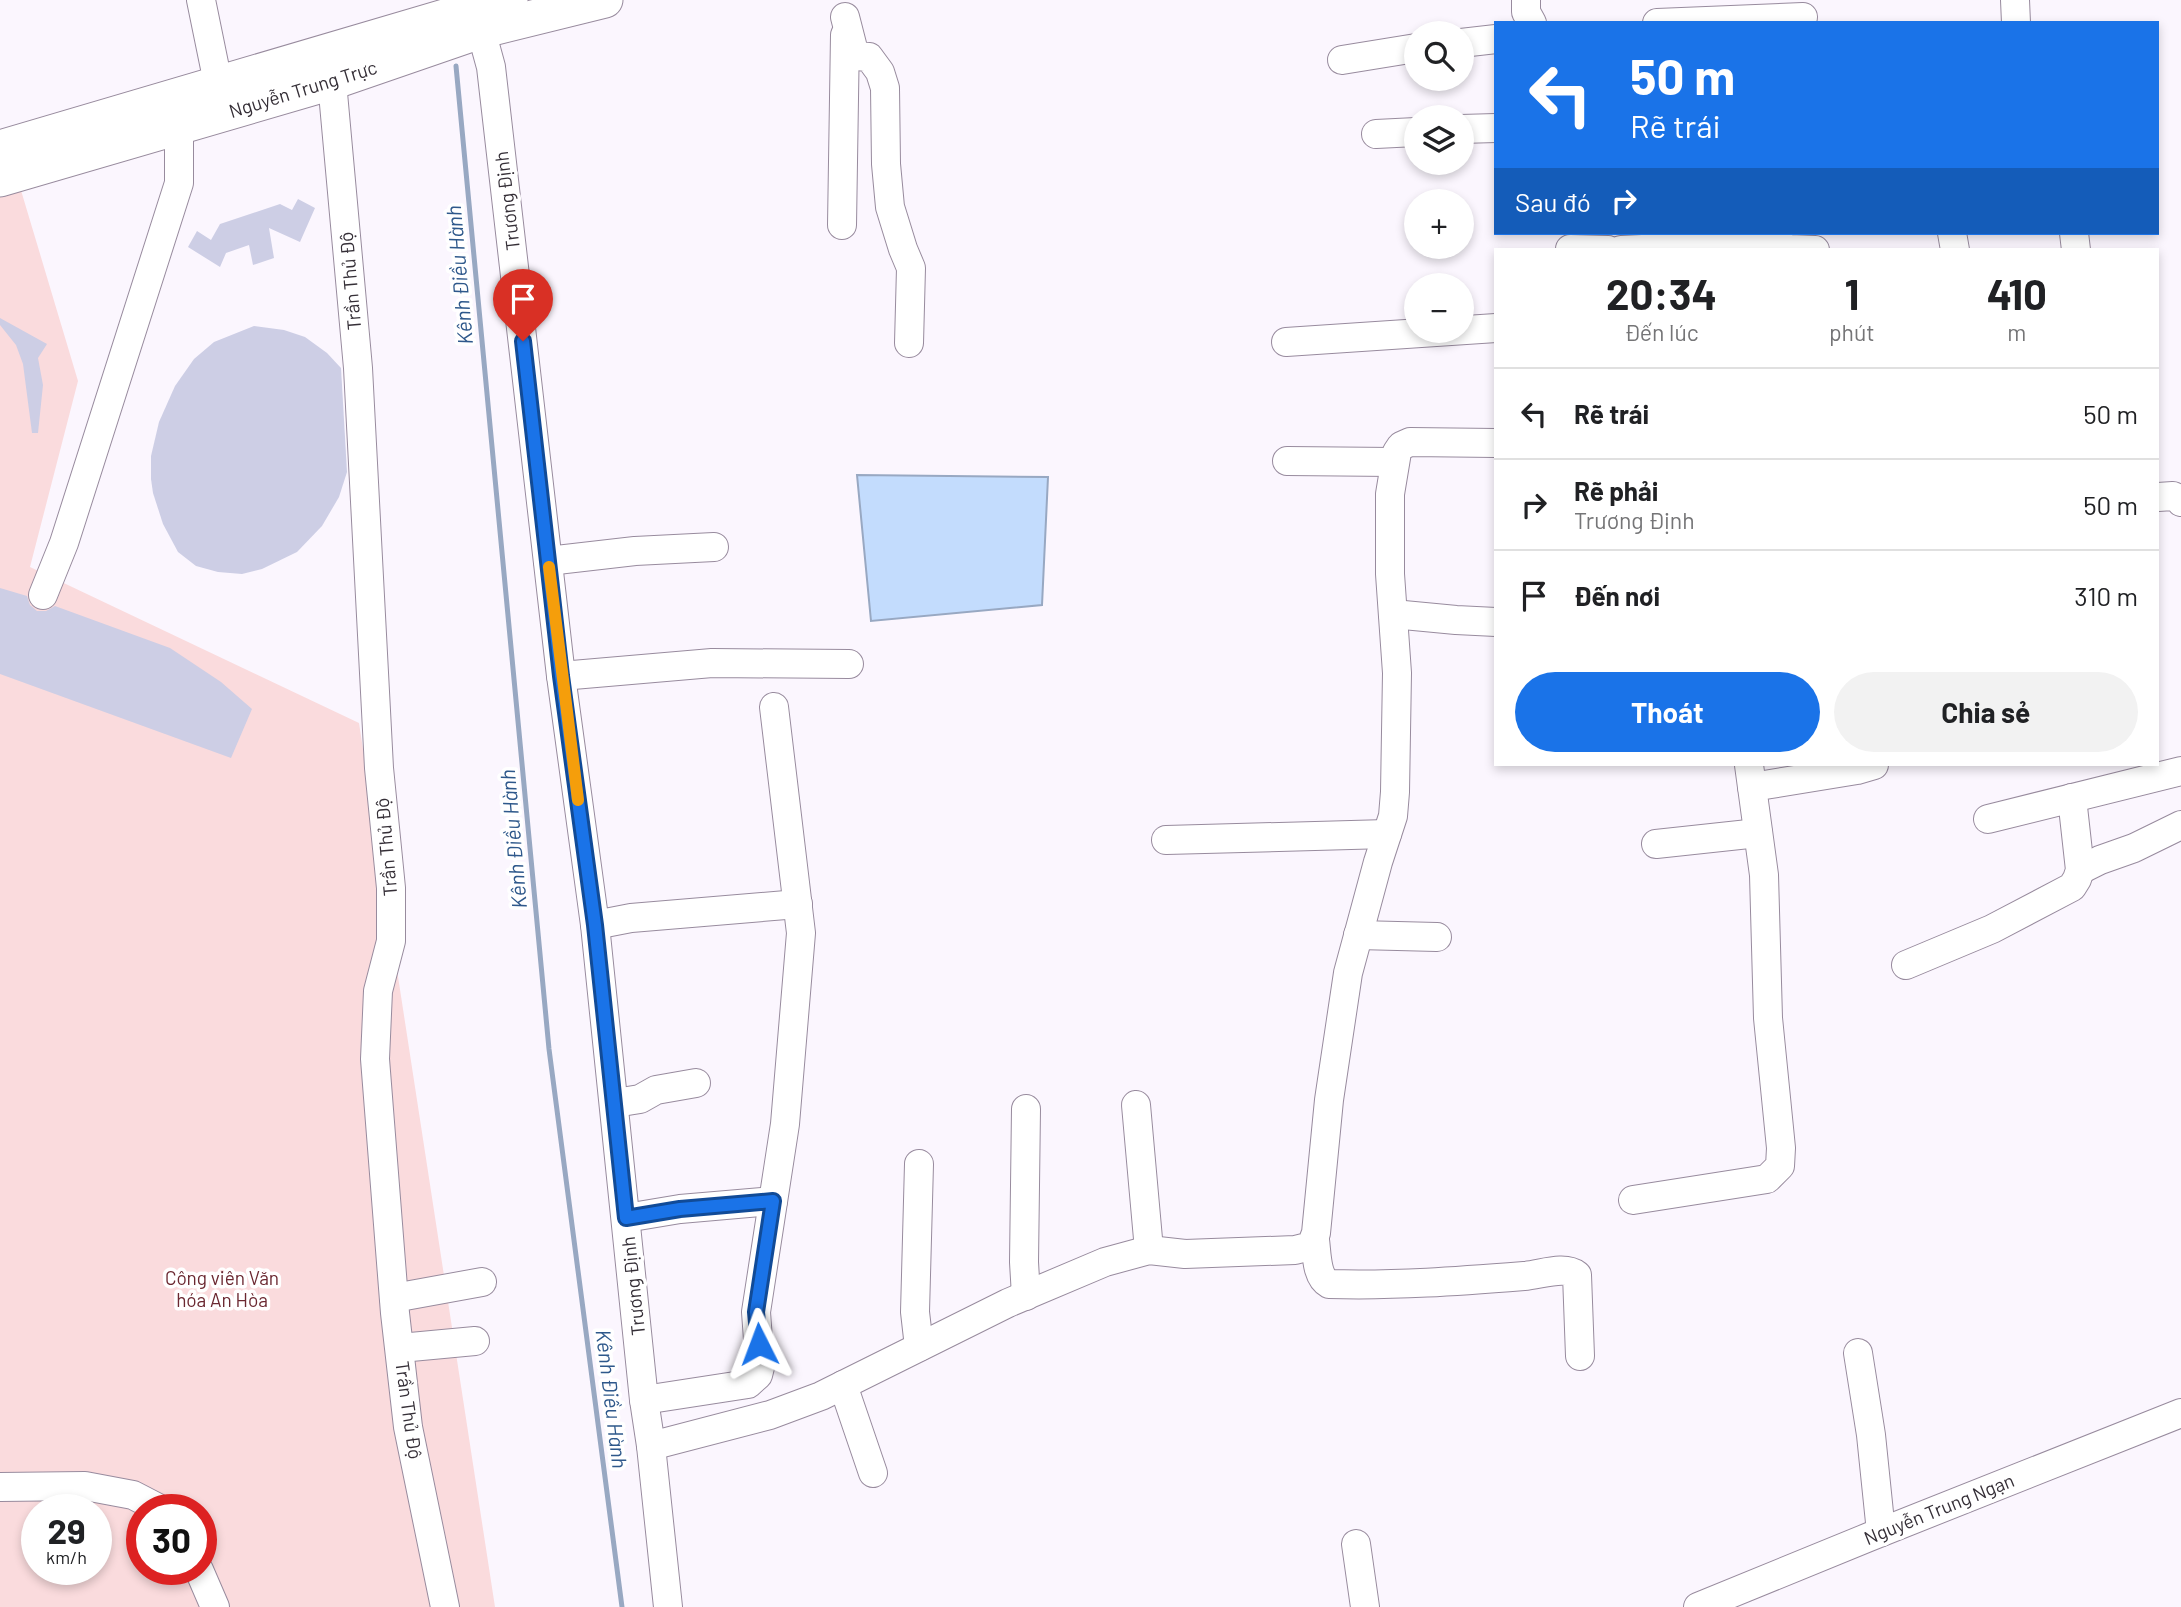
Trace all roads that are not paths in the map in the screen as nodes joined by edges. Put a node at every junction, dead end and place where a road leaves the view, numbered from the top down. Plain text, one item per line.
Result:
1 (201, 0) edge
2 (510, 0) edge
3 (605, 0) edge
4 (1526, 0) edge
5 (2014, 0) edge
6 (845, 9) edge
7 (476, 13) edge
8 (1803, 17) dead end
9 (441, 21) edge
10 (1531, 21) edge
11 (1706, 21) edge
12 (2016, 21) edge
13 (1494, 39) edge
14 (1474, 42) edge
15 (1404, 50) edge
16 (1342, 60) dead end
17 (332, 82) junction
18 (218, 83) junction
19 (175, 111) junction
20 (1494, 128) edge
21 (1474, 129) edge
22 (1404, 133) edge
23 (1377, 134) dead end
24 (0, 148) edge
25 (0, 179) edge
26 (842, 225) dead end
27 (1570, 244) edge
28 (1595, 248) edge
29 (1664, 248) edge
30 (1790, 248) edge
31 (1494, 328) edge
32 (1286, 342) dead end
33 (909, 343) dead end
34 (1494, 443) edge
35 (1287, 460) dead end
36 (1394, 462) junction
37 (2159, 497) edge
38 (2181, 502) edge
39 (714, 547) dead end
40 (548, 561) junction
41 (43, 595) dead end
42 (1393, 614) junction
43 (1494, 622) edge
44 (849, 664) dead end
45 (561, 676) junction
46 (774, 707) dead end
47 (1871, 766) edge
48 (2181, 771) edge
49 (1751, 776) edge
50 (2072, 797) junction
51 (1988, 819) dead end
52 (2181, 825) edge
53 (1387, 834) junction
54 (1758, 834) junction
55 (1166, 840) dead end
56 (1656, 844) dead end
57 (2080, 870) junction
58 (798, 904) junction
59 (595, 925) junction
60 (1358, 935) junction
61 (1437, 937) dead end
62 (1906, 965) dead end
63 (696, 1083) dead end
64 (615, 1103) junction
65 (1136, 1105) dead end
66 (1026, 1109) dead end
67 (919, 1164) dead end
68 (1633, 1200) dead end
69 (773, 1201) junction
70 (626, 1218) junction
71 (1315, 1240) junction
72 (1149, 1250) junction
73 (482, 1282) dead end
74 (1026, 1296) junction
75 (394, 1298) junction
76 (475, 1340) dead end
77 (919, 1347) junction
78 (400, 1348) junction
79 (1858, 1353) dead end
80 (1580, 1356) dead end
81 (843, 1385) junction
82 (644, 1400) junction
83 (2181, 1413) edge
84 (652, 1447) junction
85 (873, 1473) dead end
86 (0, 1488) edge
87 (128, 1494) edge
88 (1881, 1532) junction
89 (1356, 1544) dead end
90 (205, 1585) edge
91 (215, 1607) edge
92 (445, 1607) edge
93 (668, 1607) edge
94 (1366, 1607) edge
95 (1698, 1607) edge

1 - 18 street
2 - 7 main road, Nguyễn Trung Trực
3 - 7 main road, Nguyễn Trung Trực
4 - 10 street
5 - 12 street
6 - 26 street
6 - 33 street
7 - 9 main road, Nguyễn Trung Trực
7 - 40 street, Trương Định
8 - 11 street
9 - 17 main road, Nguyễn Trung Trực
9 - 18 main road, Nguyễn Trung Trực
13 - 14 street
15 - 16 street
17 - 19 main road, Nguyễn Trung Trực
17 - 75 street, Trần Thủ Độ
18 - 19 main road, Nguyễn Trung Trực
19 - 24 main road, Nguyễn Trung Trực
19 - 25 main road, Nguyễn Trung Trực
19 - 41 street
20 - 21 street
22 - 23 street
27 - 28 street
29 - 30 street
31 - 32 street
34 - 36 street
35 - 36 street
36 - 42 street
37 - 38 street
39 - 40 street
40 - 45 street, Trương Định
42 - 43 street
42 - 53 street
44 - 45 street
45 - 59 street, Trương Định
46 - 58 street
47 - 49 street
48 - 50 street
49 - 54 street
50 - 51 street
50 - 57 street
52 - 57 street
53 - 55 street
53 - 60 street
54 - 56 street
54 - 68 street
57 - 62 street
58 - 59 street
58 - 69 street
59 - 64 street, Trương Định
60 - 61 street
60 - 71 street
63 - 64 street
64 - 70 street, Trương Định
65 - 72 street
66 - 74 street
67 - 77 street
69 - 70 street
69 - 82 street
70 - 82 street, Trương Định
71 - 72 street
71 - 80 street
72 - 74 street
73 - 75 street
74 - 77 street
75 - 78 street, Trần Thủ Độ
76 - 78 street
77 - 81 street
78 - 92 street, Trần Thủ Độ
79 - 88 street
81 - 84 street
81 - 85 street
82 - 84 street, Trương Định
83 - 88 street, Nguyễn Trung Ngạn
84 - 93 street, Trương Định
86 - 87 street
88 - 95 street, Nguyễn Trung Ngạn
89 - 94 street
90 - 91 street

